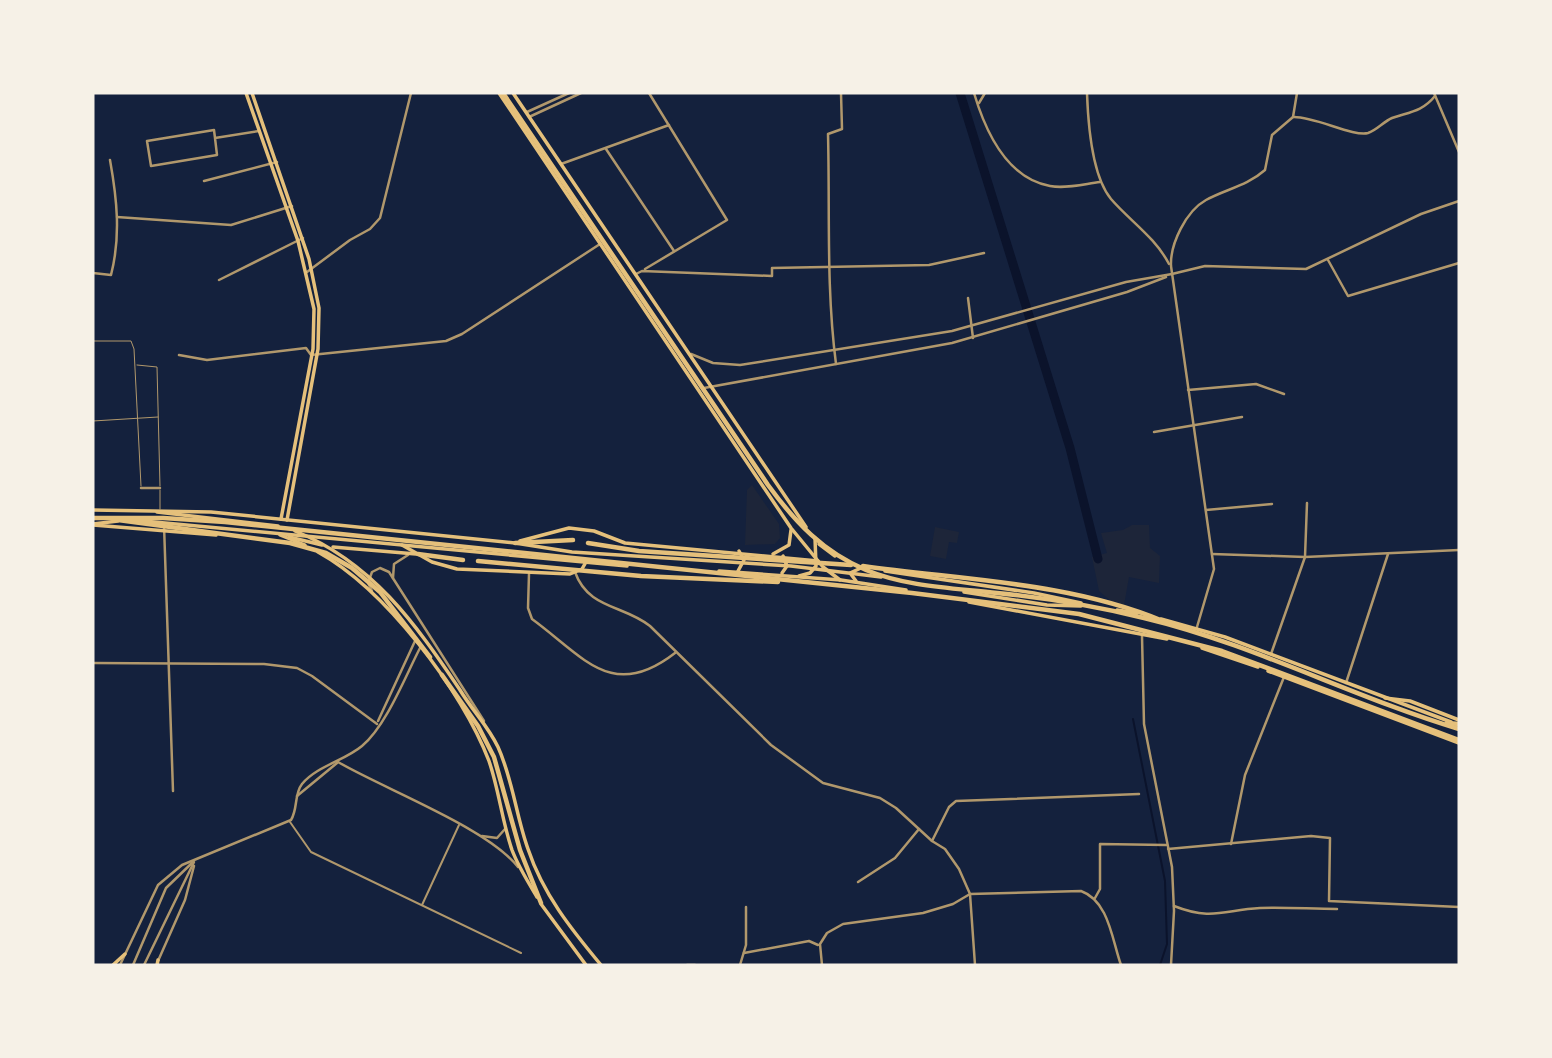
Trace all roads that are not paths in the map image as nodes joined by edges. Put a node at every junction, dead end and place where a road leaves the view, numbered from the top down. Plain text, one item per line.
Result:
1 (246, 93) edge
2 (252, 93) edge
3 (411, 93) edge
4 (501, 93) edge
5 (513, 93) edge
6 (569, 93) edge
7 (581, 93) edge
8 (649, 93) edge
9 (841, 93) edge
10 (974, 93) edge
11 (985, 93) edge
12 (1087, 93) edge
13 (1297, 93) edge
14 (1434, 94) edge
15 (522, 107) junction
16 (978, 107) junction
17 (512, 113) junction
18 (528, 115) junction
19 (1293, 117) junction
20 (669, 125) junction
21 (259, 131) junction
22 (215, 138) junction
23 (606, 149) junction
24 (1459, 152) edge
25 (110, 160) dead end
26 (274, 163) junction
27 (561, 164) junction
28 (204, 181) dead end
29 (1100, 182) junction
30 (1459, 201) edge
31 (289, 207) junction
32 (117, 217) junction
33 (301, 240) junction
34 (600, 244) junction
35 (674, 252) junction
36 (984, 253) dead end
37 (1328, 260) junction
38 (1459, 263) edge
39 (312, 268) junction
40 (828, 268) junction
41 (642, 271) junction
42 (307, 272) junction
43 (93, 273) edge
44 (636, 274) junction
45 (1172, 274) junction
46 (219, 280) dead end
47 (968, 298) dead end
48 (971, 327) junction
49 (973, 338) junction
50 (93, 341) edge
51 (835, 351) junction
52 (687, 353) junction
53 (179, 355) dead end
54 (314, 355) junction
55 (134, 364) junction
56 (836, 364) junction
57 (709, 386) junction
58 (697, 389) junction
59 (1188, 390) junction
60 (1284, 394) dead end
61 (160, 417) junction
62 (1242, 417) dead end
63 (137, 418) junction
64 (93, 421) edge
65 (1193, 427) junction
66 (1154, 432) dead end
67 (141, 488) joint
68 (160, 488) junction
69 (1307, 503) dead end
70 (1272, 504) dead end
71 (127, 509) junction
72 (160, 509) junction
73 (93, 510) edge
74 (1206, 510) junction
75 (100, 517) junction
76 (93, 518) edge
77 (281, 519) junction
78 (287, 520) junction
79 (164, 522) junction
80 (93, 525) edge
81 (791, 528) junction
82 (234, 529) junction
83 (164, 530) junction
84 (278, 534) junction
85 (815, 538) junction
86 (573, 540) dead end
87 (514, 543) junction
88 (588, 543) dead end
89 (400, 544) junction
90 (1459, 550) edge
91 (739, 551) junction
92 (418, 554) junction
93 (1212, 554) junction
94 (1388, 554) junction
95 (771, 555) junction
96 (783, 556) junction
97 (1305, 558) junction
98 (463, 561) dead end
99 (478, 561) dead end
100 (817, 561) junction
101 (586, 562) junction
102 (863, 568) junction
103 (529, 571) junction
104 (575, 572) junction
105 (736, 572) junction
106 (780, 575) junction
107 (799, 576) junction
108 (841, 580) junction
109 (394, 582) junction
110 (860, 582) junction
111 (821, 584) junction
112 (372, 591) junction
113 (1100, 607) junction
114 (1196, 627) junction
115 (1180, 628) junction
116 (1142, 634) junction
117 (415, 641) junction
118 (420, 648) junction
119 (675, 653) junction
120 (1271, 654) junction
121 (430, 657) dead end
122 (93, 663) edge
123 (167, 665) junction
124 (442, 675) dead end
125 (1284, 677) junction
126 (1346, 684) junction
127 (377, 724) junction
128 (485, 724) junction
129 (1459, 724) edge
130 (492, 735) junction
131 (1459, 740) edge
132 (480, 741) junction
133 (338, 762) junction
134 (173, 791) dead end
135 (1139, 794) dead end
136 (297, 796) junction
137 (289, 821) junction
138 (459, 825) junction
139 (506, 825) junction
140 (919, 830) junction
141 (480, 835) junction
142 (932, 841) junction
143 (1231, 844) junction
144 (1166, 846) junction
145 (195, 859) junction
146 (859, 882) dead end
147 (529, 884) junction
148 (970, 894) junction
149 (1095, 898) junction
150 (541, 903) junction
151 (422, 906) junction
152 (1174, 906) junction
153 (746, 907) dead end
154 (1459, 907) edge
155 (1337, 909) dead end
156 (820, 944) junction
157 (521, 953) dead end
158 (744, 953) junction
159 (125, 954) junction
160 (157, 964) edge
161 (113, 965) edge
162 (120, 965) edge
163 (133, 965) edge
164 (144, 965) edge
165 (586, 965) edge
166 (603, 965) edge
167 (687, 965) edge
168 (695, 965) edge
169 (740, 965) edge
170 (822, 965) edge
171 (975, 965) edge
172 (1121, 965) edge
173 (1171, 965) edge

1 - 21 main road
2 - 26 main road
3 - 39 street
4 - 17 main road
4 - 115 highway
5 - 15 main road
6 - 18 street
7 - 18 street
8 - 20 street
9 - 40 street
10 - 16 street
11 - 16 street
12 - 29 street
13 - 19 street
14 - 19 street
14 - 24 street
15 - 17 main road
15 - 18 main road
16 - 29 street
17 - 34 main road
18 - 27 main road
19 - 45 street
20 - 23 street
20 - 35 street
21 - 22 street
21 - 26 main road
22 - 22 street
23 - 27 street
23 - 35 street
25 - 32 street
26 - 28 street
26 - 31 main road
27 - 44 main road
29 - 45 street
30 - 37 street
31 - 32 street
31 - 33 main road
32 - 43 street
33 - 39 main road
33 - 42 main road
33 - 46 street
34 - 54 street
34 - 58 main road
35 - 41 street
36 - 40 street
37 - 38 street
37 - 45 street
39 - 42 street
39 - 54 main road
40 - 41 street
40 - 51 street
41 - 44 street
42 - 54 main road
44 - 52 main road
45 - 48 street
45 - 49 street
45 - 59 street
47 - 48 street
48 - 49 street
48 - 51 street
49 - 56 street
50 - 55 lane
51 - 52 street
51 - 56 street
52 - 57 main road
53 - 54 street
54 - 77 main road
54 - 78 main road
55 - 61 lane
55 - 63 lane
56 - 57 street
57 - 58 street
57 - 85 main road
58 - 81 main road
59 - 60 street
59 - 65 street
61 - 63 lane
61 - 68 lane
62 - 65 street
63 - 64 lane
63 - 67 lane
65 - 66 street
65 - 74 street
67 - 68 street
68 - 72 lane
69 - 97 street
70 - 74 street
71 - 72 main road
71 - 73 main road
71 - 128 main road
72 - 77 main road
74 - 93 street
75 - 76 highway
75 - 111 highway
75 - 121 highway
77 - 78 main road
78 - 87 main road
79 - 80 main road
79 - 82 main road
79 - 83 street
80 - 83 main road
81 - 95 main road
81 - 100 main road
82 - 83 main road
82 - 84 main road
83 - 123 street
84 - 89 main road
84 - 92 main road
84 - 112 main road
85 - 100 main road
85 - 102 main road
86 - 87 highway
87 - 91 main road
87 - 113 main road
88 - 115 highway
89 - 92 main road
89 - 101 main road
90 - 94 street
91 - 95 main road
91 - 105 main road
92 - 98 highway
92 - 103 main road
92 - 109 street
93 - 97 street
93 - 114 street
94 - 97 street
94 - 126 street
95 - 96 main road
96 - 100 main road
96 - 106 main road
97 - 120 street
99 - 111 highway
100 - 102 main road
100 - 107 main road
100 - 108 main road
101 - 104 main road
101 - 105 main road
102 - 110 main road
102 - 113 main road
103 - 104 main road
103 - 119 street
104 - 119 street
105 - 106 main road
106 - 107 main road
107 - 108 main road
108 - 110 main road
109 - 112 street
109 - 128 street
110 - 116 main road
111 - 131 highway
112 - 117 main road
113 - 114 main road
114 - 120 main road
115 - 129 highway
116 - 125 main road
116 - 144 street
117 - 118 main road
117 - 127 street
118 - 127 street
118 - 132 main road
119 - 140 street
120 - 126 main road
122 - 123 street
123 - 127 street
123 - 134 street
124 - 150 highway
125 - 131 main road
125 - 143 street
126 - 129 main road
127 - 133 street
128 - 130 main road
130 - 132 street
130 - 166 main road
132 - 139 main road
133 - 136 street
133 - 136 street
133 - 138 street
135 - 142 street
136 - 137 street
137 - 145 street
137 - 151 street
138 - 141 street
138 - 151 street
139 - 141 street
139 - 147 main road
140 - 142 street
140 - 146 street
141 - 147 street
142 - 148 street
143 - 144 street
143 - 154 street
144 - 149 street
144 - 152 street
145 - 159 street
145 - 160 street
145 - 163 street
145 - 164 street
147 - 150 main road
148 - 149 street
148 - 156 street
148 - 171 street
149 - 172 street
150 - 165 main road
151 - 157 street
152 - 155 street
152 - 173 street
153 - 158 street
156 - 158 street
156 - 170 street
158 - 169 street
159 - 161 main road
159 - 162 street
167 - 168 street

